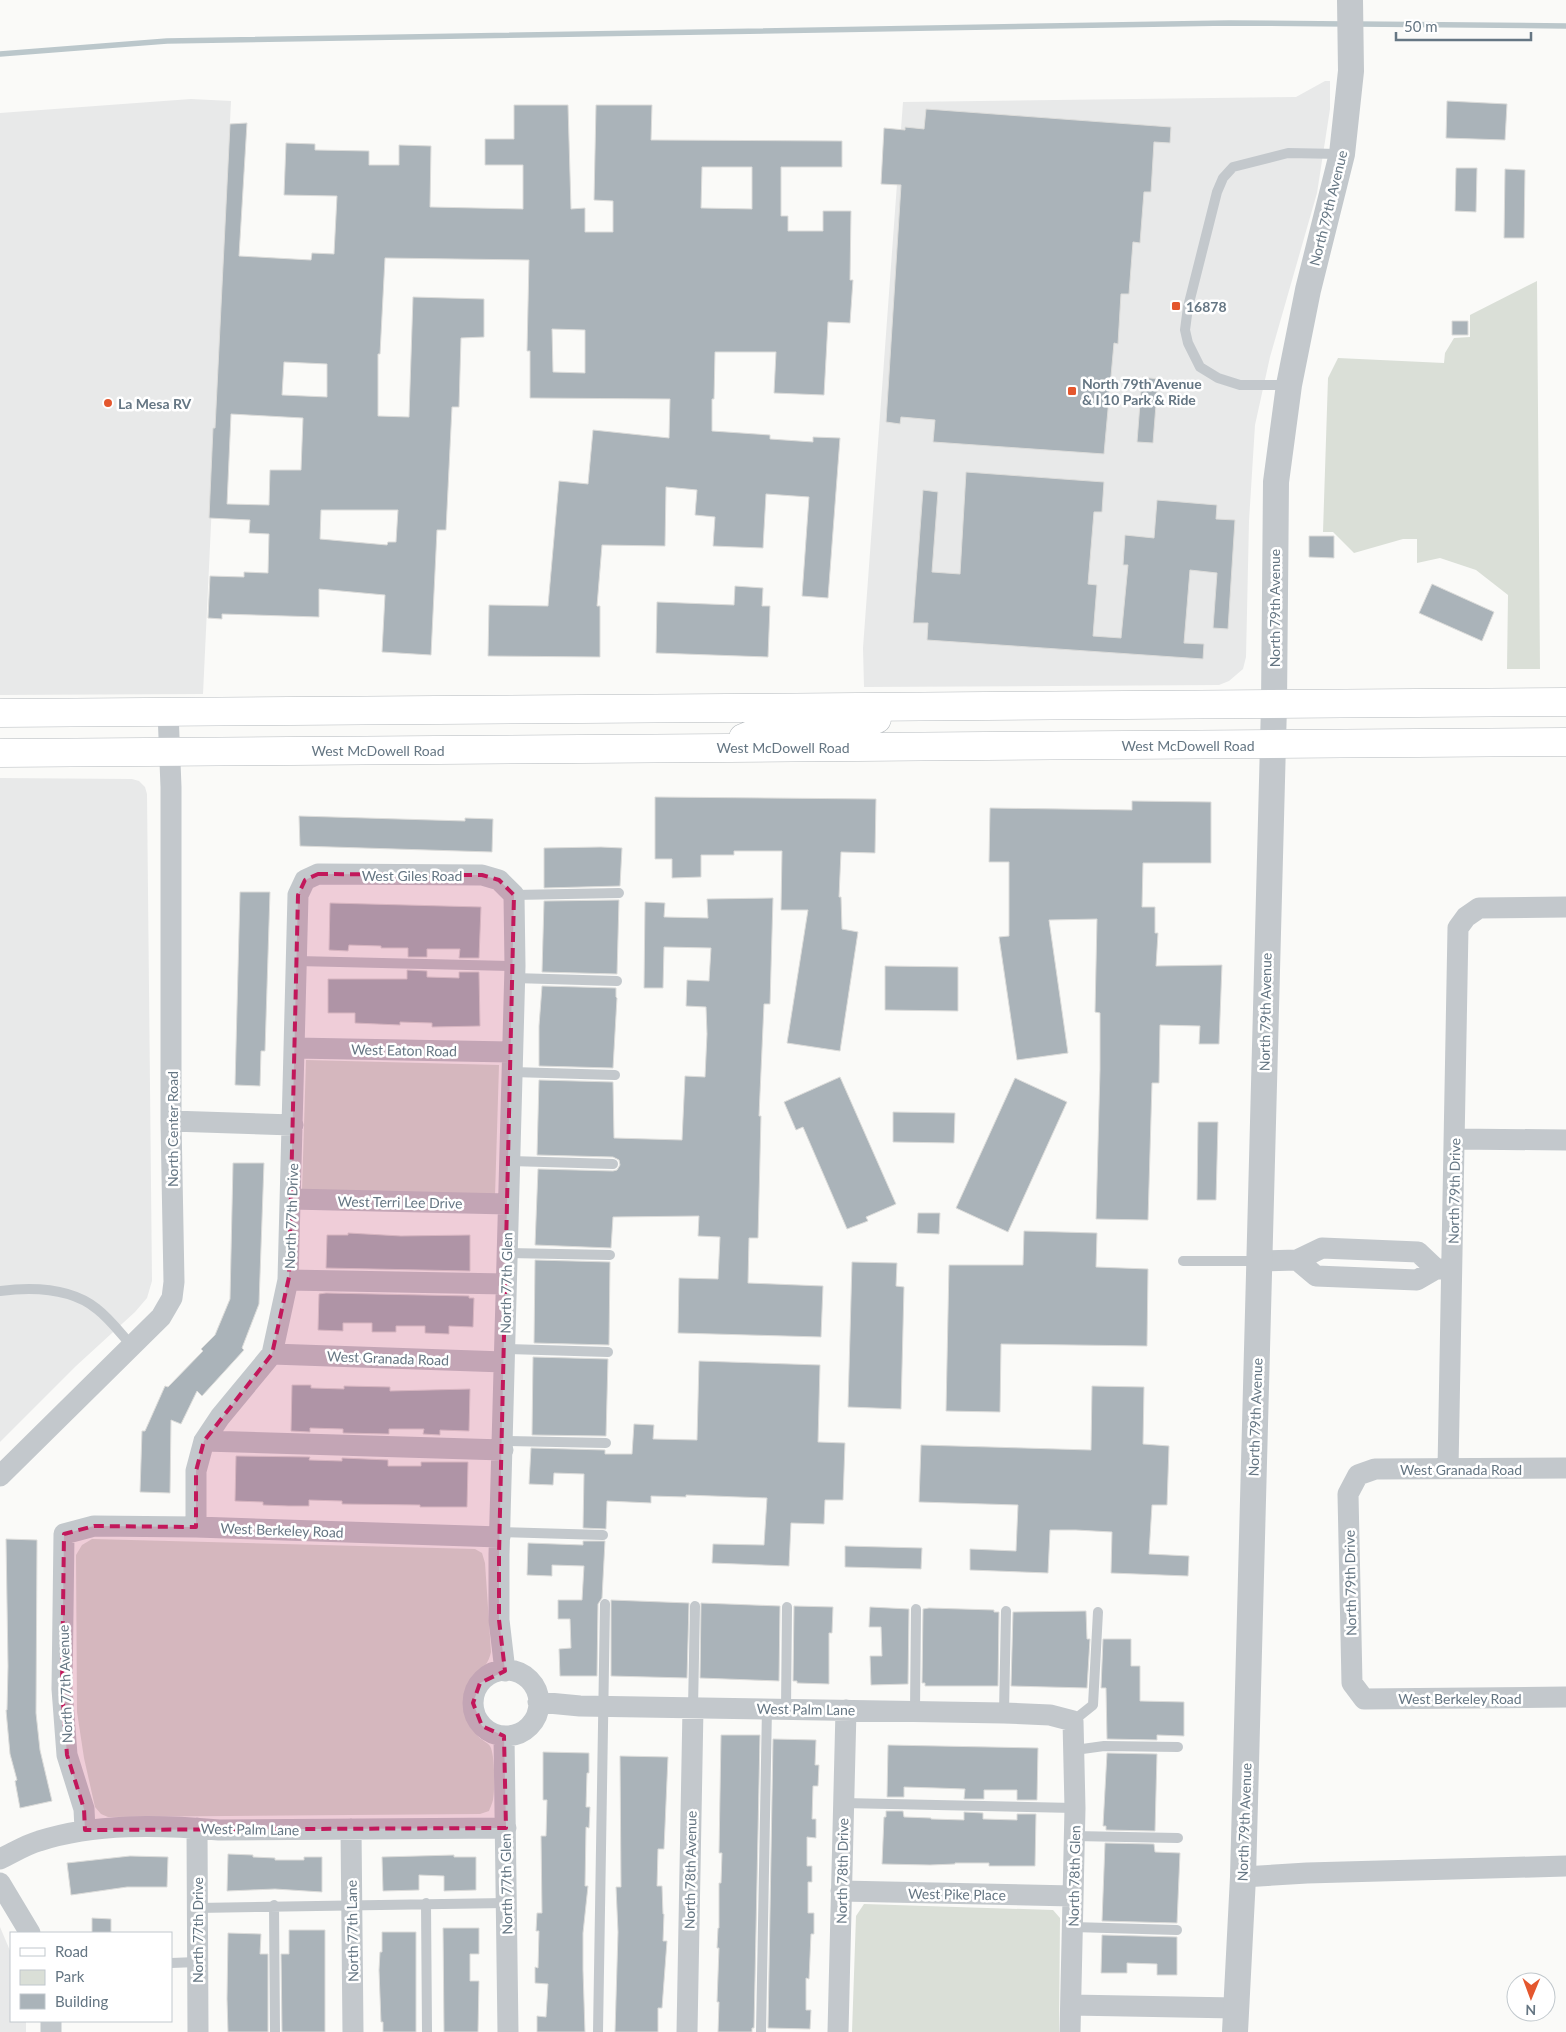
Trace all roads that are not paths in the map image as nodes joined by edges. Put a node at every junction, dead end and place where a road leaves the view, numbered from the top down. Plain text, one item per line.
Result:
1 (1350, 0) edge
2 (1342, 154) junction
3 (1289, 384) junction
4 (1566, 702) edge
5 (1274, 705) junction
6 (892, 706) junction
7 (621, 707) junction
8 (0, 712) edge
9 (168, 712) junction
10 (1566, 742) edge
11 (1273, 744) junction
12 (723, 747) junction
13 (620, 748) junction
14 (171, 751) junction
15 (0, 753) edge
16 (305, 880) joint
17 (619, 893) dead end
18 (514, 895) junction
19 (1566, 907) edge
20 (297, 961) junction
21 (515, 972) junction
22 (617, 981) dead end
23 (295, 1048) junction
24 (512, 1062) junction
25 (615, 1075) dead end
26 (171, 1122) junction
27 (293, 1125) junction
28 (1455, 1139) junction
29 (1566, 1140) edge
30 (510, 1161) junction
31 (612, 1164) dead end
32 (291, 1199) junction
33 (508, 1204) junction
34 (507, 1253) junction
35 (610, 1255) dead end
36 (1260, 1260) junction
37 (1297, 1260) junction
38 (1183, 1261) dead end
39 (1444, 1269) junction
40 (288, 1280) junction
41 (506, 1284) junction
42 (0, 1291) edge
43 (132, 1346) junction
44 (608, 1352) dead end
45 (272, 1354) junction
46 (505, 1356) junction
47 (204, 1441) junction
48 (606, 1443) dead end
49 (503, 1445) junction
50 (1566, 1468) edge
51 (1448, 1469) junction
52 (1358, 1475) joint
53 (0, 1476) edge
54 (196, 1527) junction
55 (64, 1534) joint
56 (500, 1534) junction
57 (603, 1535) dead end
58 (605, 1604) dead end
59 (695, 1606) dead end
60 (787, 1607) dead end
61 (916, 1609) dead end
62 (1006, 1611) dead end
63 (1098, 1612) dead end
64 (505, 1671) junction
65 (1358, 1690) joint
66 (1566, 1697) edge
67 (538, 1702) junction
68 (603, 1706) junction
69 (693, 1708) junction
70 (777, 1709) junction
71 (846, 1710) junction
72 (915, 1712) junction
73 (1004, 1713) junction
74 (1073, 1721) junction
75 (504, 1736) junction
76 (1178, 1747) dead end
77 (1075, 1750) junction
78 (843, 1803) junction
79 (1075, 1808) junction
80 (196, 1828) junction
81 (506, 1828) junction
82 (85, 1830) junction
83 (351, 1830) junction
84 (1074, 1836) junction
85 (1178, 1838) dead end
86 (0, 1859) edge
87 (1566, 1866) edge
88 (1243, 1877) junction
89 (0, 1883) edge
90 (841, 1891) junction
91 (1073, 1896) junction
92 (426, 1903) junction
93 (506, 1903) junction
94 (274, 1905) junction
95 (352, 1905) junction
96 (197, 1908) junction
97 (1072, 1927) junction
98 (1177, 1930) dead end
99 (29, 1932) edge
100 (198, 1962) junction
101 (172, 1963) edge
102 (1071, 2005) junction
103 (1235, 2020) edge
104 (198, 2032) edge
105 (275, 2032) edge
106 (353, 2032) edge
107 (428, 2032) edge
108 (508, 2032) edge
109 (598, 2032) edge
110 (687, 2032) edge
111 (761, 2032) edge
112 (838, 2032) edge
113 (1070, 2032) edge

1 - 2 street, North 79th Avenue
2 - 3 street, North 79th Avenue
2 - 3 lane
3 - 5 street, North 79th Avenue
4 - 5 main road
5 - 6 main road
5 - 11 street, North 79th Avenue
6 - 7 main road
6 - 12 main road
7 - 9 main road
7 - 13 main road
8 - 9 main road
9 - 14 street, North Center Road
10 - 11 main road, West McDowell Road
11 - 12 main road, West McDowell Road
11 - 36 street, North 79th Avenue
12 - 13 main road, West McDowell Road
13 - 14 main road, West McDowell Road
14 - 15 main road, West McDowell Road
14 - 26 street, North Center Road
16 - 18 street, West Giles Road
16 - 20 street, North 77th Drive
17 - 18 lane
18 - 21 street, North 77th Glen
19 - 28 street, North 79th Drive
20 - 21 lane
20 - 23 street, North 77th Drive
21 - 22 lane
21 - 24 street, North 77th Glen
23 - 24 street, West Eaton Road
23 - 27 street, North 77th Drive
24 - 25 lane
24 - 30 street, North 77th Glen
26 - 27 street
26 - 43 street, North Center Road
27 - 32 street, North 77th Drive
28 - 29 street
28 - 39 street, North 79th Drive
30 - 31 lane
30 - 33 street, North 77th Glen
32 - 33 street, West Terri Lee Drive
32 - 40 street, North 77th Drive
33 - 34 street, North 77th Glen
34 - 35 lane
34 - 41 street, North 77th Glen
36 - 37 street
36 - 38 lane
36 - 88 street, North 79th Avenue
37 - 39 street
37 - 39 street
39 - 51 street, North 79th Drive
40 - 41 street
40 - 45 street, North 77th Drive
41 - 46 street, North 77th Glen
42 - 43 lane
43 - 53 street, North Center Road
44 - 46 lane
45 - 46 street, West Granada Road
45 - 47 street, North 77th Drive
46 - 49 street, North 77th Glen
47 - 49 street
47 - 54 street, North 77th Drive
48 - 49 lane
49 - 56 street, North 77th Glen
50 - 51 street, West Granada Road
51 - 52 street, West Granada Road
52 - 65 street, North 79th Drive
54 - 55 street, West Berkeley Road
54 - 56 street, West Berkeley Road
55 - 82 street, North 77th Avenue
56 - 57 lane
56 - 64 street, North 77th Glen
58 - 68 lane
59 - 69 lane
60 - 70 lane
61 - 72 lane
62 - 73 lane
63 - 74 lane
64 - 67 street
64 - 75 street
65 - 66 street, West Berkeley Road
67 - 68 street, West Palm Lane
67 - 75 street
68 - 69 street, West Palm Lane
68 - 109 lane
69 - 70 street, West Palm Lane
69 - 110 street, North 78th Avenue
70 - 71 street, West Palm Lane
70 - 111 lane
71 - 72 street, West Palm Lane
71 - 78 street, North 78th Drive
72 - 73 street, West Palm Lane
73 - 74 street, West Palm Lane
74 - 77 street, North 78th Glen
75 - 81 street, North 77th Glen
76 - 77 lane
77 - 79 street, North 78th Glen
78 - 79 lane
78 - 90 street, North 78th Drive
79 - 84 street, North 78th Glen
80 - 82 street, West Palm Lane
80 - 83 street, West Palm Lane
80 - 96 street, North 77th Drive
81 - 83 street, West Palm Lane
81 - 93 street, North 77th Glen
82 - 86 street, West Palm Lane
83 - 95 street, North 77th Lane
84 - 85 lane
84 - 91 street, North 78th Glen
87 - 88 street
88 - 103 street, North 79th Avenue
89 - 99 street
90 - 91 street, West Pike Place
90 - 112 street, North 78th Drive
91 - 97 street, North 78th Glen
92 - 93 lane
92 - 95 lane
92 - 107 lane
93 - 108 street, North 77th Glen
94 - 95 lane
94 - 96 lane
94 - 105 lane
95 - 106 street, North 77th Lane
96 - 100 street, North 77th Drive
97 - 98 lane
97 - 102 street, North 78th Glen
100 - 101 lane
100 - 104 street, North 77th Drive
102 - 103 street
102 - 113 street, North 78th Glen

